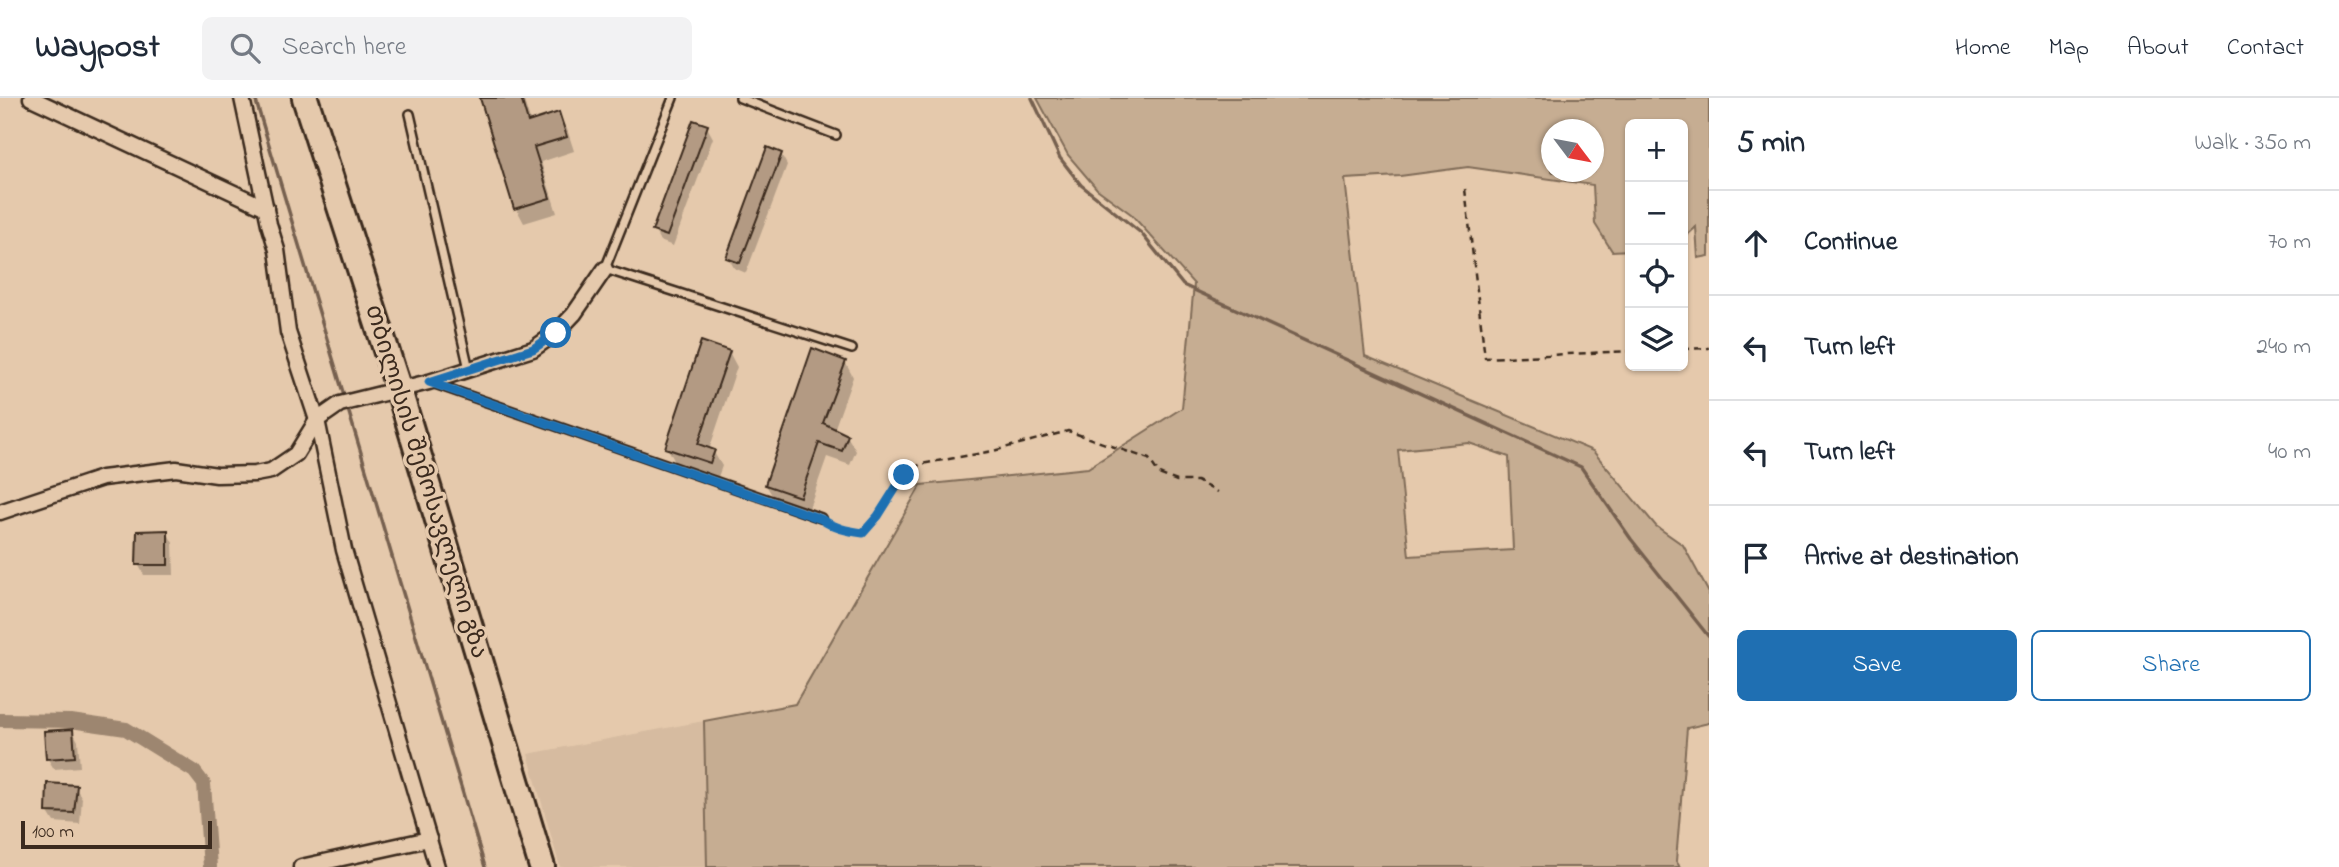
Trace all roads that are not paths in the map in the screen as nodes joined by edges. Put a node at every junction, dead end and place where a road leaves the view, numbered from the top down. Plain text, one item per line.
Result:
1 (31, 98) edge
2 (242, 98) edge
3 (305, 98) edge
4 (673, 98) edge
5 (740, 98) edge
6 (410, 114) dead end
7 (836, 135) dead end
8 (266, 208) junction
9 (605, 269) junction
10 (852, 349) dead end
11 (469, 369) junction
12 (429, 382) junction
13 (399, 390) junction
14 (317, 420) junction
15 (0, 512) edge
16 (821, 519) road end
17 (429, 839) junction
18 (301, 867) edge
19 (437, 867) edge
20 (542, 867) edge

1 - 8 street
2 - 8 street
3 - 13 highway, თბილისის შემოსავლელი გზა
4 - 9 lane
5 - 7 lane
6 - 11 lane
8 - 14 street
9 - 10 lane
9 - 11 street
11 - 12 street
12 - 13 street
12 - 16 lane
13 - 14 street
13 - 20 highway, თბილისის შემოსავლელი გზა
14 - 15 street
14 - 17 street
17 - 18 street
17 - 19 street

